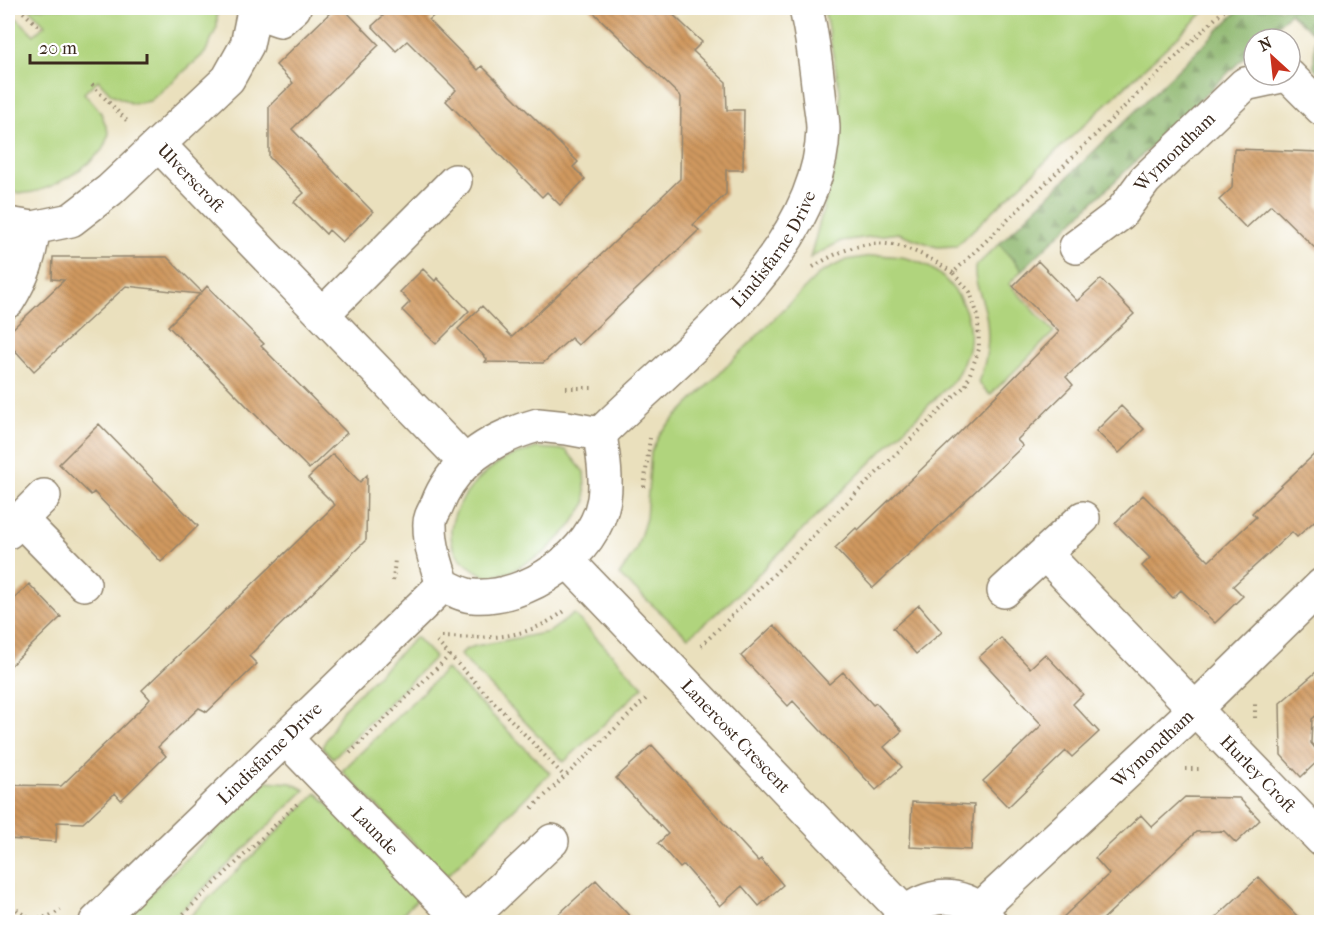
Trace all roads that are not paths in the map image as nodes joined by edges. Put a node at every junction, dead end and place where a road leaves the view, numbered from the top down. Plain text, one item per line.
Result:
1 (294, 8) edge
2 (806, 8) edge
3 (253, 9) edge
4 (1242, 87) edge
5 (1299, 87) edge
6 (1322, 109) edge
7 (147, 137) junction
8 (455, 181) dead end
9 (20, 226) edge
10 (1076, 247) dead end
11 (8, 302) edge
12 (323, 314) junction
13 (600, 434) junction
14 (465, 462) junction
15 (44, 496) dead end
16 (1083, 518) dead end
17 (14, 526) edge
18 (1045, 554) junction
19 (567, 560) junction
20 (84, 584) dead end
21 (443, 585) junction
22 (1322, 585) edge
23 (1004, 591) dead end
24 (1194, 710) junction
25 (286, 739) junction
26 (1322, 840) edge
27 (552, 841) dead end
28 (985, 916) edge
29 (902, 918) edge
30 (96, 922) edge
31 (465, 922) edge

1 - 3 street
2 - 13 street, Lindisfarne Drive
3 - 7 street
4 - 10 street, Wymondham
5 - 6 street, Wymondham
7 - 9 street, Ulverscroft
7 - 12 street, Ulverscroft
8 - 12 street
9 - 11 street
12 - 14 street, Ulverscroft
13 - 14 street
13 - 19 street
14 - 21 street
15 - 17 street
16 - 18 street
17 - 20 street
18 - 23 street
18 - 24 street, Hurley Croft
19 - 21 street
19 - 29 street, Lanercost Crescent
21 - 25 street, Lindisfarne Drive
22 - 24 street, Wymondham
24 - 26 street, Hurley Croft
24 - 28 street, Wymondham
25 - 30 street, Lindisfarne Drive
25 - 31 street, Launde
27 - 31 street
28 - 29 street

